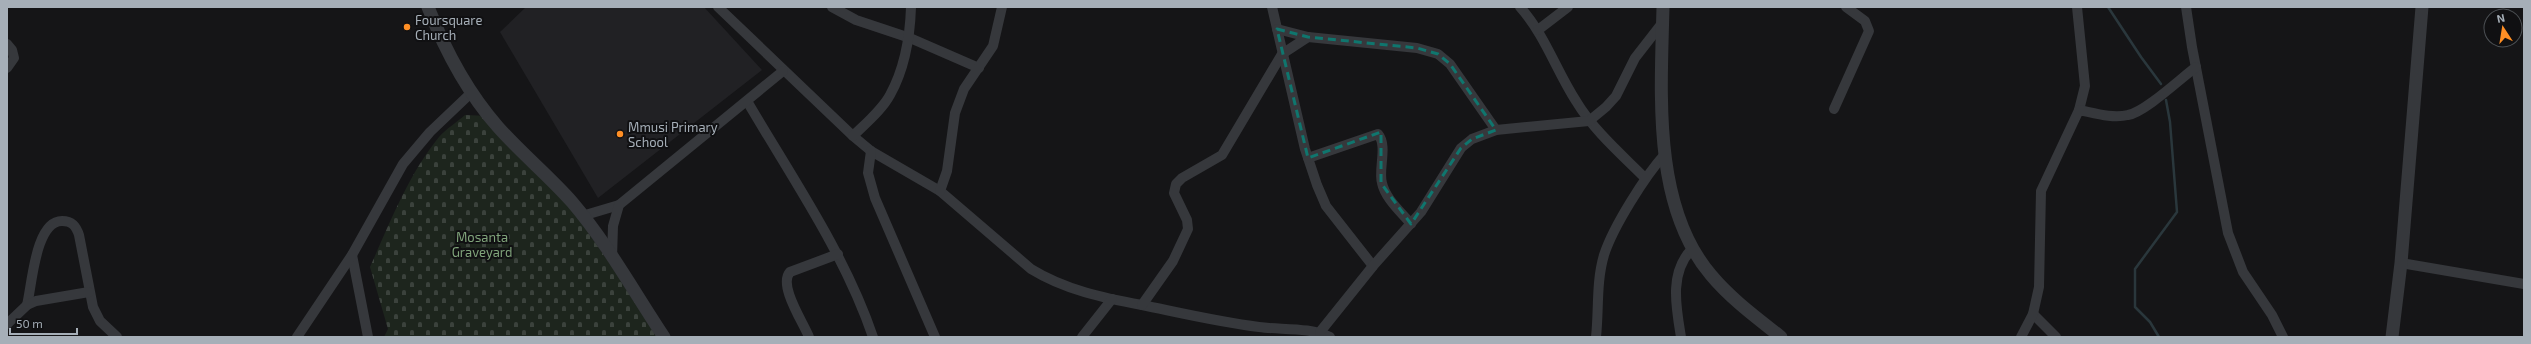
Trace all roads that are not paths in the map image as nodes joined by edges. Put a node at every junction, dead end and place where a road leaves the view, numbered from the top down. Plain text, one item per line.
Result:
1 (428, 7) edge
2 (718, 7) edge
3 (832, 7) edge
4 (911, 7) edge
5 (1002, 7) edge
6 (1272, 7) edge
7 (1520, 7) edge
8 (1568, 7) edge
9 (1663, 7) edge
10 (1846, 7) edge
11 (2077, 7) edge
12 (2186, 7) edge
13 (2422, 7) edge
14 (1663, 22) junction
15 (1277, 30) junction
16 (1538, 30) junction
17 (1308, 37) junction
18 (910, 38) junction
19 (7, 44) edge
20 (1282, 54) junction
21 (2196, 67) junction
22 (7, 68) edge
23 (979, 68) junction
24 (783, 71) junction
25 (471, 93) junction
26 (747, 101) junction
27 (1834, 110) dead end
28 (2079, 110) junction
29 (1589, 121) junction
30 (1496, 130) junction
31 (853, 136) junction
32 (871, 151) junction
33 (1665, 154) junction
34 (1308, 158) junction
35 (1645, 178) junction
36 (940, 192) junction
37 (619, 205) junction
38 (582, 216) junction
39 (1411, 224) junction
40 (1692, 248) junction
41 (838, 254) junction
42 (352, 255) junction
43 (612, 258) junction
44 (2401, 263) junction
45 (1374, 266) junction
46 (2524, 284) edge
47 (89, 292) junction
48 (1112, 299) junction
49 (27, 305) junction
50 (1142, 305) junction
51 (2033, 314) junction
52 (7, 324) edge
53 (1320, 332) junction
54 (117, 337) edge
55 (297, 337) edge
56 (368, 337) edge
57 (664, 337) edge
58 (809, 337) edge
59 (873, 337) edge
60 (935, 337) edge
61 (1082, 337) edge
62 (1330, 337) edge
63 (1596, 337) edge
64 (1681, 337) edge
65 (1781, 337) edge
66 (2021, 337) edge
67 (2056, 337) edge
68 (2283, 337) edge
69 (2392, 337) edge

1 - 25 street
2 - 24 street
3 - 18 street
4 - 18 street
5 - 23 street
6 - 15 street
7 - 16 street
8 - 16 street
9 - 14 street
10 - 27 street
11 - 28 street
12 - 21 street
13 - 44 street
14 - 29 street
14 - 33 street
15 - 17 street
15 - 20 street
16 - 29 street
17 - 20 street
17 - 30 street
18 - 23 street
18 - 31 street
19 - 22 street
20 - 34 street
20 - 50 street
21 - 28 street
21 - 68 street
23 - 36 street
24 - 26 street
24 - 31 street
25 - 38 street
25 - 42 street
26 - 37 street
26 - 41 street
28 - 51 street
29 - 30 street
29 - 35 street
30 - 39 street
31 - 32 street
32 - 36 street
32 - 60 street
33 - 35 street
33 - 40 street
34 - 39 street
34 - 45 street
35 - 63 street
36 - 48 street
37 - 38 street
37 - 43 street
38 - 43 street
39 - 45 street
40 - 64 street
40 - 65 street
41 - 58 street
41 - 59 street
42 - 55 street
42 - 56 street
43 - 57 street
44 - 46 street
44 - 69 street
45 - 53 street
47 - 49 street
47 - 49 street
47 - 54 street
48 - 50 street
48 - 61 street
49 - 52 street
50 - 53 street
51 - 66 street
51 - 67 street
53 - 62 street

